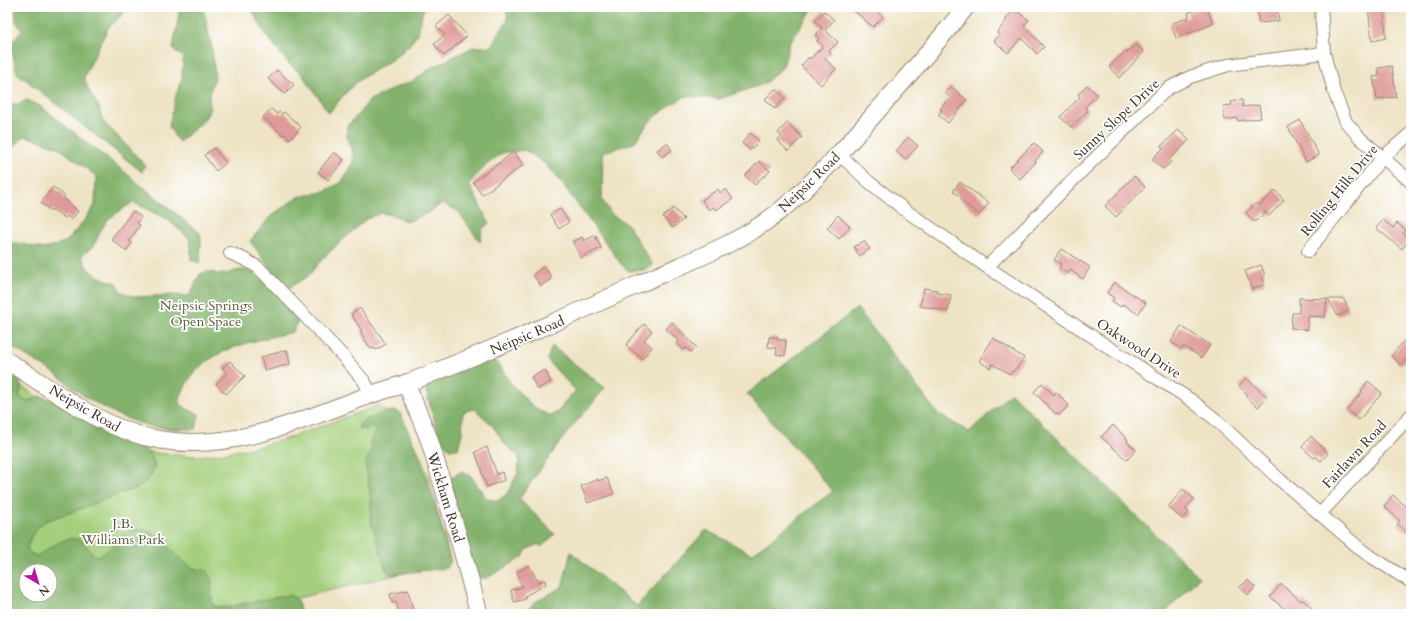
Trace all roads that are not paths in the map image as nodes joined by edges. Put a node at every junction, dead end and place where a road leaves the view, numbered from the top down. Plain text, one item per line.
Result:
1 (966, 7) edge
2 (1321, 7) edge
3 (1324, 53) junction
4 (1411, 133) edge
5 (839, 154) junction
6 (1382, 158) junction
7 (1411, 182) edge
8 (1308, 251) dead end
9 (230, 253) dead end
10 (988, 267) junction
11 (7, 361) edge
12 (406, 383) junction
13 (372, 395) junction
14 (1411, 415) edge
15 (1320, 514) junction
16 (1411, 582) edge
17 (479, 614) edge

1 - 5 street, Neipsic Road
2 - 3 street
3 - 6 street
3 - 10 street, Sunny Slope Drive
4 - 6 street, Rolling Hills Drive
5 - 10 street, Oakwood Drive
5 - 12 street, Neipsic Road
6 - 7 street
6 - 8 street, Rolling Hills Drive
9 - 13 street
10 - 15 street, Oakwood Drive
11 - 13 street, Neipsic Road
12 - 13 street, Neipsic Road
12 - 17 street, Wickham Road
14 - 15 street, Fairlawn Road
15 - 16 street, Oakwood Drive

